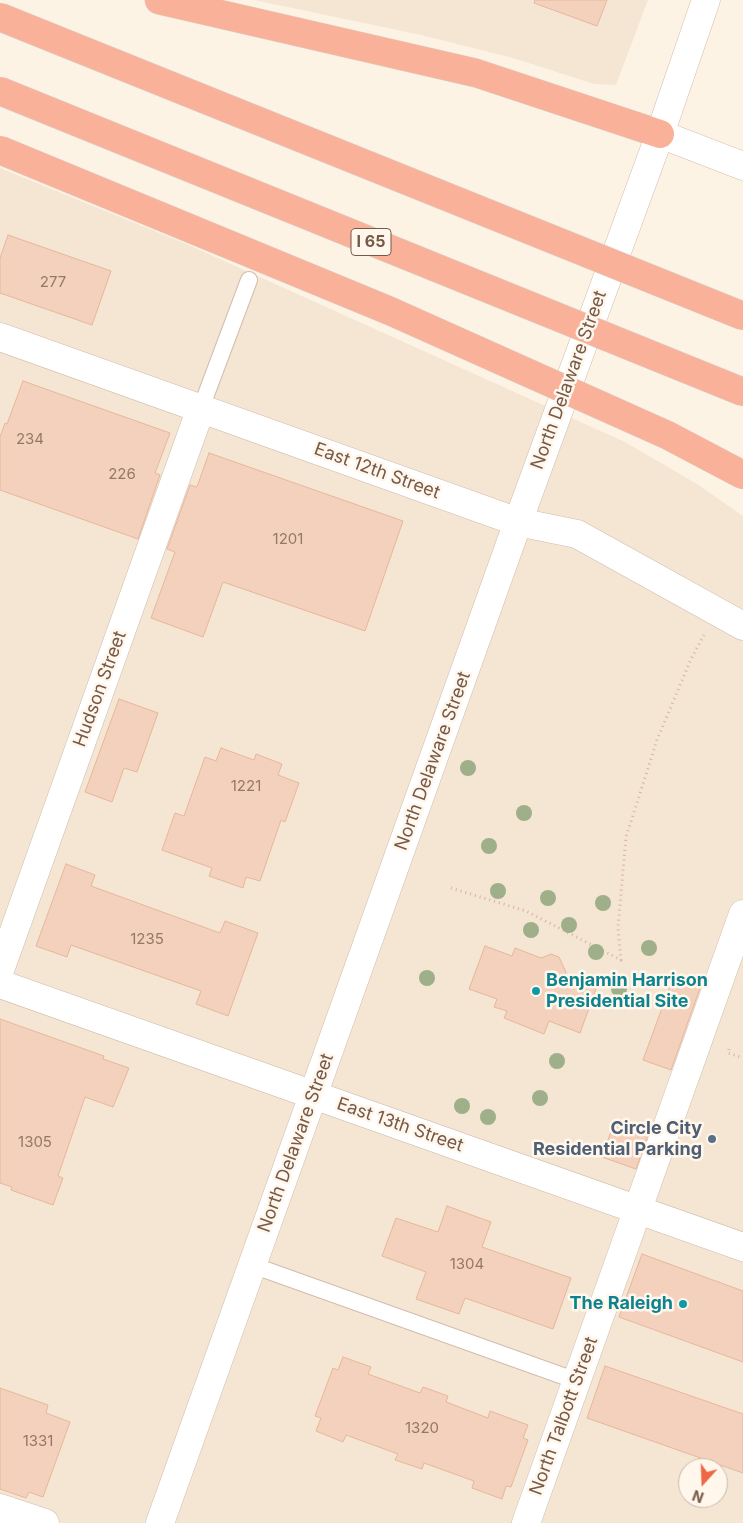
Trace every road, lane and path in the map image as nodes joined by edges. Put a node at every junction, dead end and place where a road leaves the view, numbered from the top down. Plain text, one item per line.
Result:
1 (159, 0) edge
2 (706, 0) edge
3 (0, 17) edge
4 (0, 91) edge
5 (660, 134) junction
6 (0, 150) edge
7 (743, 166) edge
8 (249, 280) dead end
9 (743, 316) edge
10 (0, 337) edge
11 (743, 392) edge
12 (201, 408) junction
13 (743, 475) edge
14 (518, 522) junction
15 (743, 626) edge
16 (704, 634) dead end
17 (451, 888) dead end
18 (743, 914) edge
19 (0, 970) edge
20 (0, 984) edge
21 (729, 1049) dead end
22 (743, 1058) edge
23 (313, 1095) junction
24 (638, 1209) junction
25 (743, 1246) edge
26 (252, 1265) junction
27 (577, 1381) junction
28 (0, 1508) edge
29 (45, 1523) edge
30 (160, 1523) edge
31 (526, 1523) edge

1 - 5 highway
2 - 5 street, North Delaware Street
3 - 9 highway, bridge
4 - 11 highway, I 65, bridge
5 - 7 street
5 - 14 street, North Delaware Street
6 - 13 highway, bridge
8 - 12 lane
10 - 12 street, East 12th Street
12 - 14 street, East 12th Street
12 - 19 street, Hudson Street
14 - 15 street, East 12th Street
14 - 23 street, North Delaware Street
16 - 17 path
18 - 24 street, North Talbott Street
20 - 23 street, East 13th Street
21 - 22 path
23 - 24 street, East 13th Street
23 - 26 street, North Delaware Street
24 - 25 street, East 13th Street
24 - 27 street, North Talbott Street
26 - 27 lane
26 - 30 street, North Delaware Street
27 - 31 street, North Talbott Street
28 - 29 street

